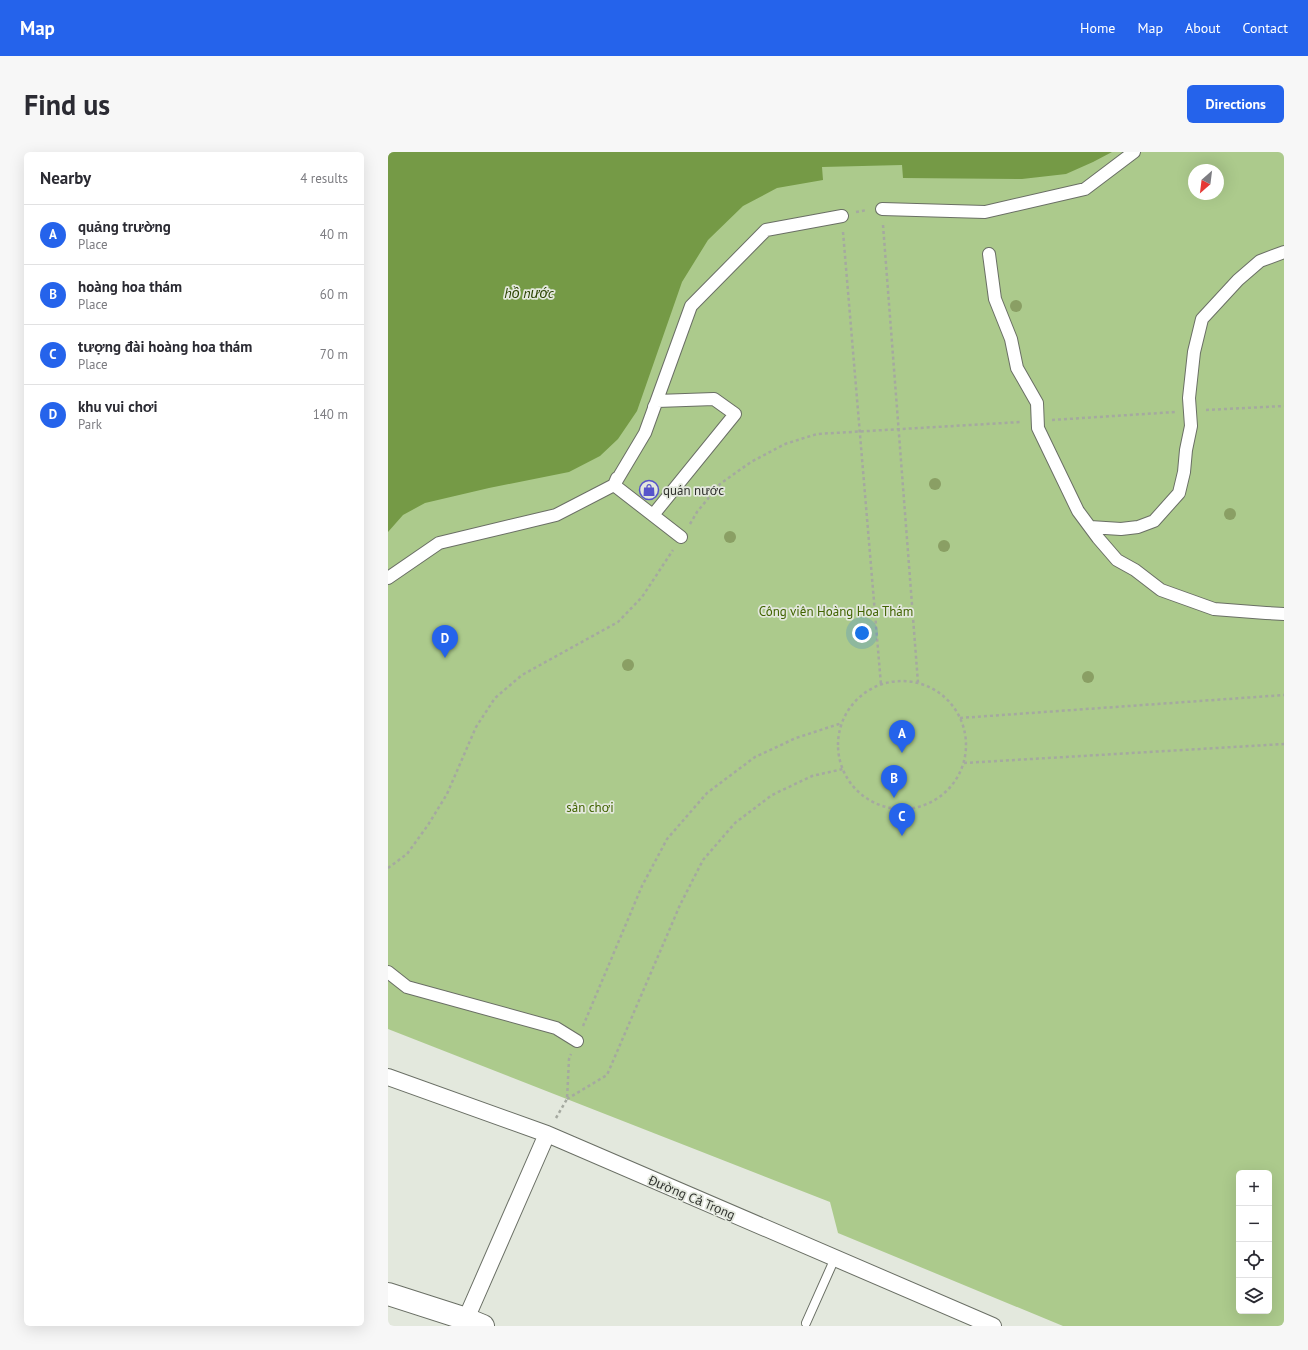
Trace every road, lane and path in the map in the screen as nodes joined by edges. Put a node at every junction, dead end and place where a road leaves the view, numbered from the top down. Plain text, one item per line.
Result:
1 (1134, 152) edge
2 (882, 209) junction
3 (842, 216) junction
4 (1284, 252) edge
5 (989, 254) dead end
6 (657, 401) junction
7 (1284, 406) edge
8 (1190, 411) junction
9 (1038, 421) junction
10 (899, 429) junction
11 (860, 432) junction
12 (614, 484) junction
13 (653, 515) junction
14 (1090, 527) junction
15 (681, 537) junction
16 (388, 578) edge
17 (1284, 614) edge
18 (918, 683) junction
19 (881, 685) junction
20 (1284, 696) edge
21 (960, 718) junction
22 (842, 723) junction
23 (1284, 744) edge
24 (964, 763) junction
25 (842, 769) junction
26 (388, 868) edge
27 (388, 972) edge
28 (577, 1041) junction
29 (388, 1077) edge
30 (547, 1134) junction
31 (835, 1258) junction
32 (388, 1294) edge
33 (474, 1322) edge
34 (806, 1322) dead end
35 (993, 1326) edge

1 - 2 street
2 - 3 path
2 - 10 path
3 - 6 street
3 - 11 path
4 - 8 street
5 - 9 street
6 - 12 street
6 - 13 street
7 - 8 path
8 - 9 path
8 - 14 street
9 - 10 path
9 - 14 street
10 - 11 path
10 - 18 path
11 - 15 path
11 - 19 path
12 - 13 street
12 - 16 street
13 - 15 street
14 - 17 street
15 - 26 path
18 - 19 path
18 - 21 path
19 - 22 path
20 - 21 path
21 - 24 path
22 - 25 path
22 - 28 path
23 - 24 path
24 - 25 path
25 - 28 path
27 - 28 street
29 - 30 street, Đường Cả Trọng
30 - 31 street, Đường Cả Trọng
30 - 33 street
31 - 34 lane
31 - 35 street, Đường Cả Trọng
32 - 33 main road

